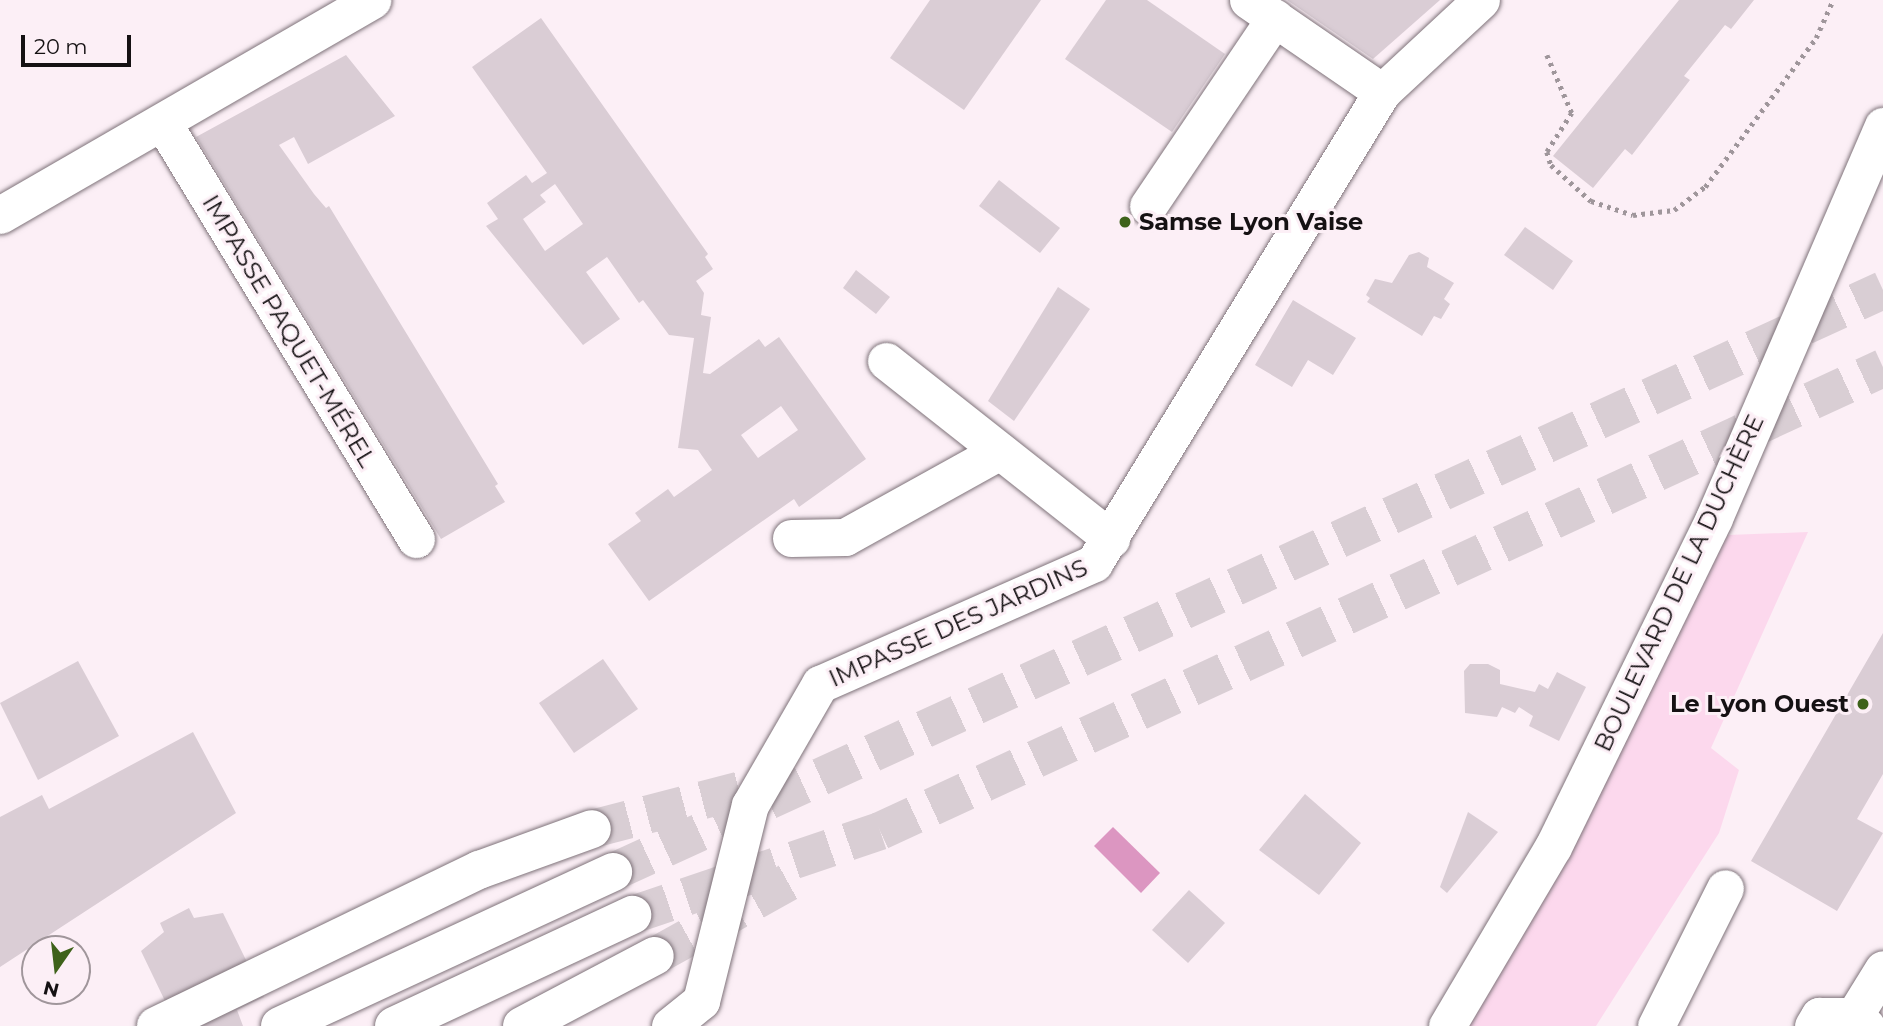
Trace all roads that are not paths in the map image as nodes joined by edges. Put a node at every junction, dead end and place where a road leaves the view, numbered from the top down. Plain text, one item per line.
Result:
1 (372, 0) edge
2 (1481, 0) edge
3 (1261, 9) edge
4 (1382, 92) junction
5 (163, 122) junction
6 (1883, 126) edge
7 (1148, 206) dead end
8 (0, 215) edge
9 (886, 361) dead end
10 (1000, 451) junction
11 (791, 538) dead end
12 (416, 539) dead end
13 (1111, 539) junction
14 (593, 829) tunnel mouth
15 (613, 872) tunnel mouth
16 (1725, 888) dead end
17 (632, 915) tunnel mouth
18 (655, 956) tunnel mouth
19 (1883, 969) edge
20 (1860, 1021) edge
21 (156, 1026) edge
22 (280, 1026) edge
23 (394, 1026) edge
24 (522, 1026) edge
25 (670, 1026) edge
26 (1447, 1026) edge
27 (1656, 1026) edge
28 (1813, 1026) edge

1 - 5 street
2 - 4 street, IMPASSE DES JARDINS
3 - 4 street
3 - 7 street
4 - 13 street, IMPASSE DES JARDINS
5 - 8 street
5 - 12 street, IMPASSE PAQUET-MÉREL
6 - 26 street, BOULEVARD DE LA DUCHÈRE
9 - 10 street
10 - 11 street
10 - 13 street
13 - 25 street, IMPASSE DES JARDINS
14 - 21 highway
15 - 22 highway
16 - 27 street
17 - 23 highway
18 - 24 highway
19 - 20 street
20 - 28 street

